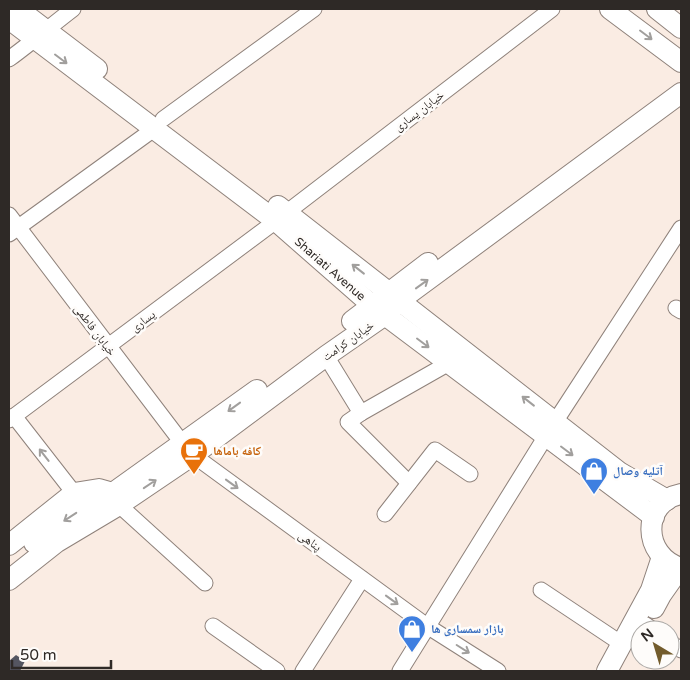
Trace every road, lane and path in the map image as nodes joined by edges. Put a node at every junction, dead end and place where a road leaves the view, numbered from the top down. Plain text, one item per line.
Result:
1 (18, 9) edge
2 (73, 9) edge
3 (314, 9) edge
4 (552, 9) edge
5 (610, 9) edge
6 (656, 9) edge
7 (9, 19) edge
8 (681, 28) edge
9 (40, 35) junction
10 (9, 59) edge
11 (681, 62) edge
12 (681, 77) edge
13 (681, 93) edge
14 (159, 124) junction
15 (281, 217) junction
16 (12, 226) edge
17 (681, 228) edge
18 (394, 296) junction
19 (379, 310) junction
20 (108, 347) junction
21 (326, 356) junction
22 (449, 363) junction
23 (361, 412) junction
24 (11, 418) edge
25 (550, 429) junction
26 (188, 449) junction
27 (470, 474) dead end
28 (409, 483) junction
29 (74, 493) junction
30 (674, 497) edge
31 (116, 499) junction
32 (385, 514) dead end
33 (654, 516) junction
34 (9, 545) edge
35 (662, 557) junction
36 (9, 563) edge
37 (681, 568) edge
38 (362, 579) junction
39 (9, 580) edge
40 (206, 583) dead end
41 (541, 590) dead end
42 (9, 595) edge
43 (650, 620) edge
44 (212, 626) dead end
45 (427, 626) junction
46 (622, 644) junction
47 (630, 655) edge
48 (277, 671) edge
49 (303, 671) edge
50 (400, 671) edge
51 (498, 671) edge
52 (607, 671) edge
53 (620, 671) edge

1 - 9 main road, Shariati Avenue
2 - 9 street
3 - 14 street
4 - 15 street, خیابان یساری
5 -> 11 main road
6 - 8 main road
7 - 9 main road, Shariati Avenue
9 - 10 street
9 - 14 main road, Shariati Avenue
12 - 18 main road, خیابان کرامت
18 -> 13 main road, خیابان کرامت
14 - 15 main road, Shariati Avenue
14 - 16 street
18 -> 15 main road, Shariati Avenue
15 - 19 main road, Shariati Avenue
15 - 20 street, یساری
16 - 20 street, خیابان فاطمی
17 - 25 street
18 - 19 main road, خیابان کرامت
25 -> 18 main road, Shariati Avenue
19 - 21 main road, خیابان کرامت
19 -> 22 main road, Shariati Avenue
19 -> 26 main road, خیابان کرامت
20 - 24 street, یساری
20 - 26 street, خیابان فاطمی
21 - 23 street
21 - 26 main road, خیابان کرامت
22 - 23 street
22 - 25 main road, Shariati Avenue
23 - 28 street
29 -> 24 street
25 - 30 main road, Shariati Avenue
25 -> 33 main road, Shariati Avenue
25 - 45 street
26 - 31 main road, خیابان کرامت
26 -> 38 street, پناهی
27 - 28 street
28 - 32 street
29 - 31 main road
29 - 34 main road
30 - 33 main road
31 -> 36 main road, خیابان کرامت
31 - 39 main road, خیابان کرامت
31 - 40 street
31 - 42 main road
33 - 35 main road
35 - 37 main road
35 - 46 main road
37 - 43 main road
38 -> 45 street, پناهی
38 - 49 street
41 - 46 street
44 - 48 street
45 - 50 street
45 -> 51 street, پناهی
46 - 52 main road
47 - 53 main road

